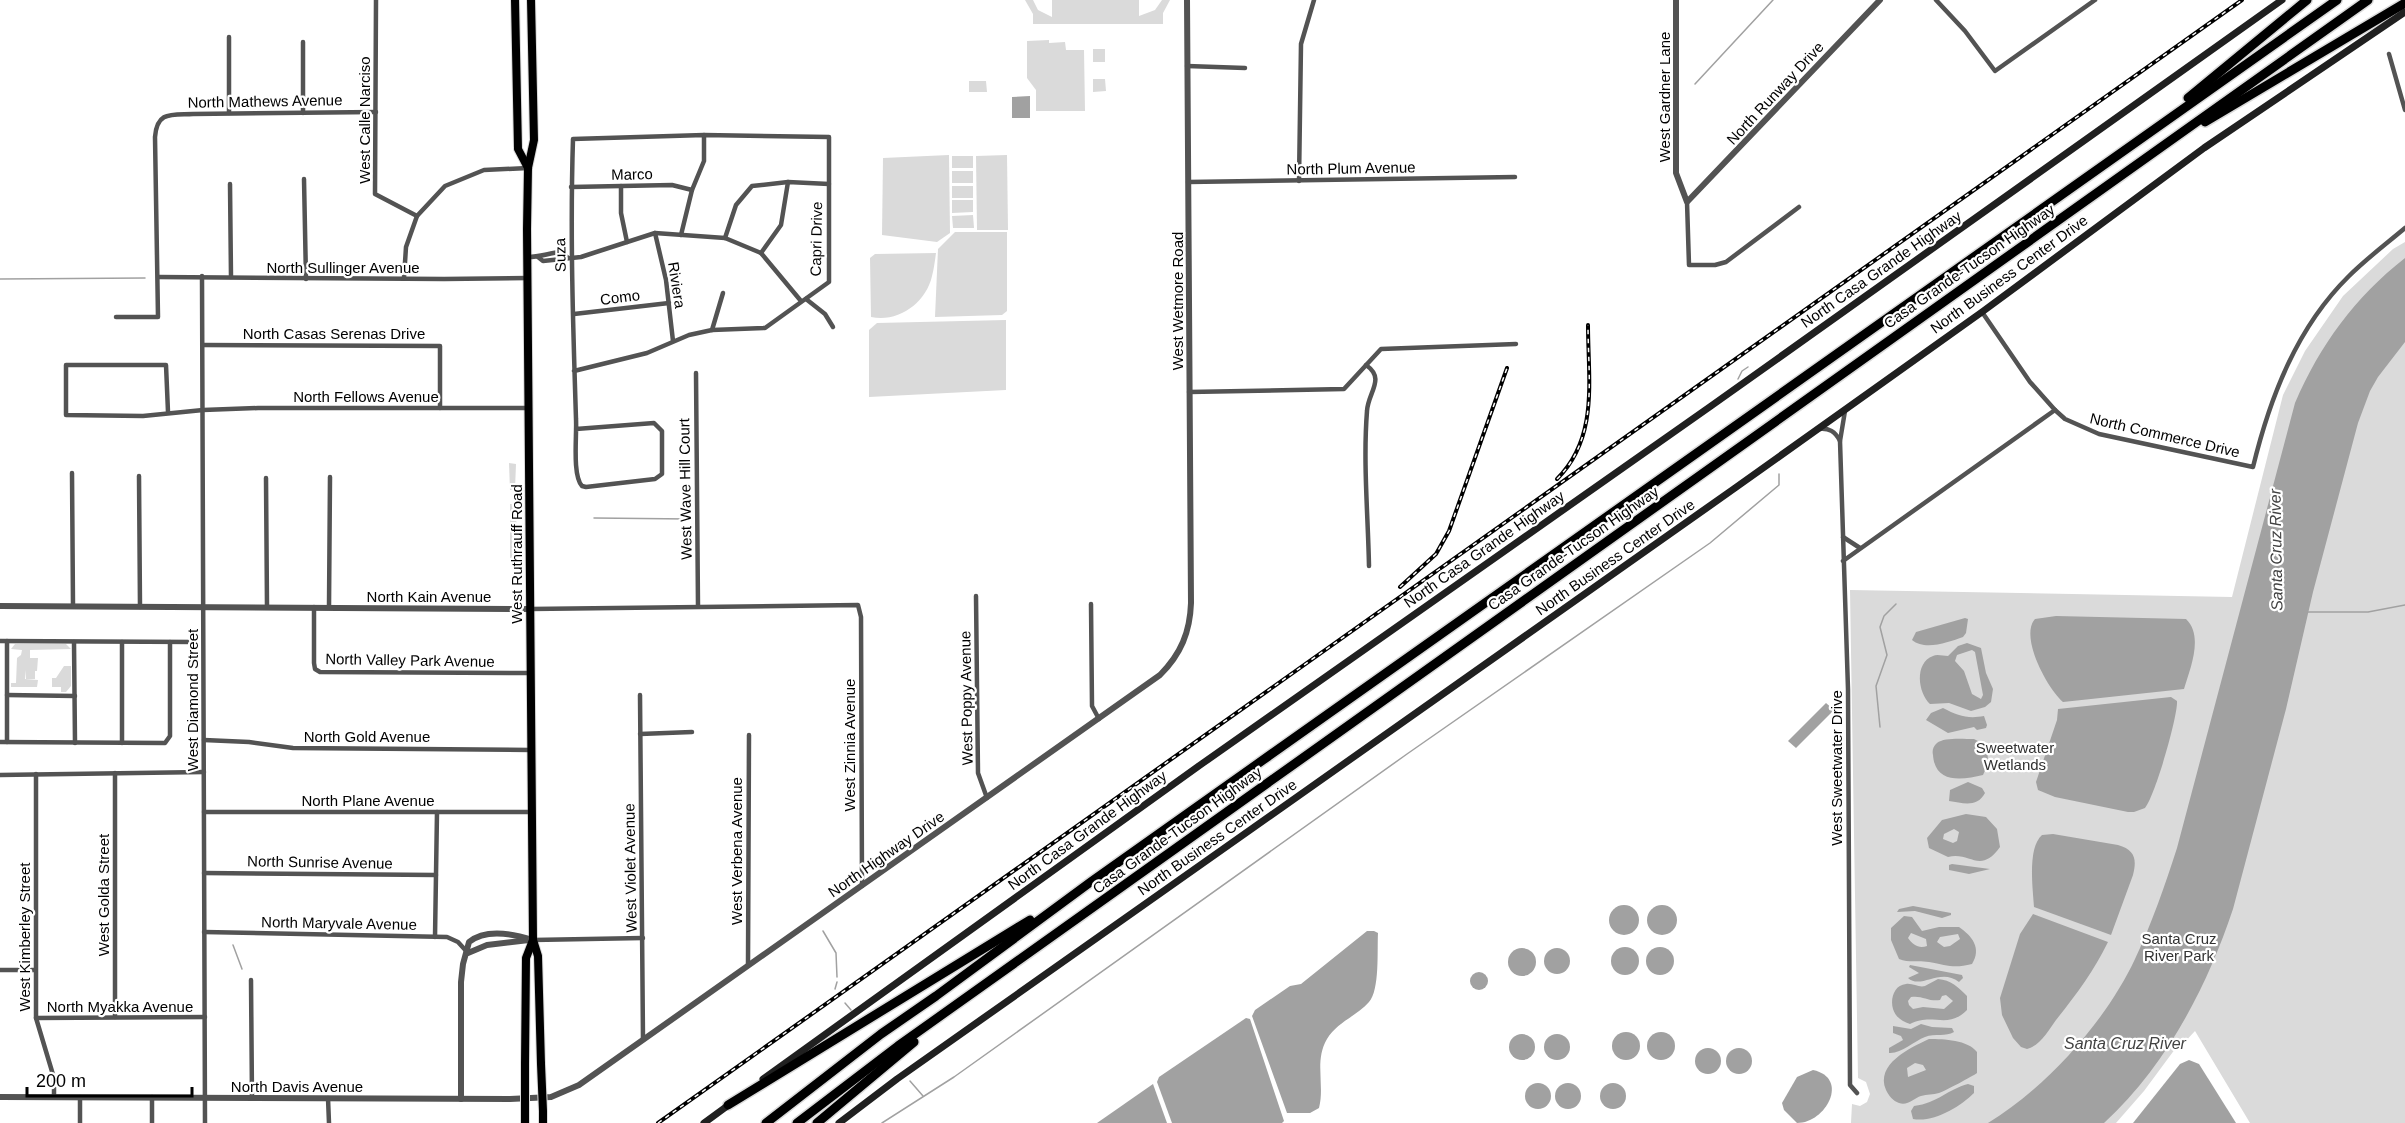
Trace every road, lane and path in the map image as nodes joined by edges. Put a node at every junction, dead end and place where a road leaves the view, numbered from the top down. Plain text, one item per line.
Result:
1 (376, 0) edge
2 (515, 0) edge
3 (531, 0) edge
4 (1187, 0) edge
5 (1314, 0) edge
6 (1676, 0) edge
7 (1880, 0) edge
8 (1936, 0) edge
9 (2095, 0) edge
10 (2282, 0) edge
11 (2307, 0) edge
12 (2337, 0) edge
13 (2368, 0) edge
14 (2405, 3) edge
15 (2405, 12) edge
16 (229, 37) dead end
17 (303, 42) dead end
18 (2389, 54) dead end
19 (1187, 66) junction
20 (1245, 68) dead end
21 (2405, 110) edge
22 (376, 112) junction
23 (230, 113) junction
24 (303, 113) junction
25 (704, 135) junction
26 (2140, 138) junction
27 (2157, 151) junction
28 (528, 168) junction
29 (1515, 177) dead end
30 (304, 179) dead end
31 (1299, 181) junction
32 (788, 182) junction
33 (1188, 182) junction
34 (230, 184) dead end
35 (829, 184) junction
36 (621, 186) junction
37 (572, 187) junction
38 (692, 190) junction
39 (1687, 202) junction
40 (1799, 207) dead end
41 (417, 216) junction
42 (2405, 228) edge
43 (655, 233) junction
44 (681, 234) junction
45 (725, 238) junction
46 (627, 242) junction
47 (761, 253) junction
48 (528, 257) junction
49 (570, 257) junction
50 (202, 276) junction
51 (158, 277) junction
52 (231, 278) junction
53 (404, 278) junction
54 (528, 278) junction
55 (306, 279) junction
56 (723, 293) dead end
57 (803, 300) junction
58 (669, 303) junction
59 (1982, 312) junction
60 (574, 314) junction
61 (116, 317) dead end
62 (833, 327) dead end
63 (712, 330) junction
64 (673, 341) junction
65 (1516, 344) dead end
66 (202, 345) junction
67 (1366, 365) junction
68 (574, 371) junction
69 (696, 372) dead end
70 (1189, 392) junction
71 (1847, 406) junction
72 (440, 408) junction
73 (529, 408) junction
74 (203, 410) junction
75 (2055, 410) junction
76 (168, 412) junction
77 (576, 429) junction
78 (1816, 429) junction
79 (1840, 441) junction
80 (72, 473) dead end
81 (139, 476) dead end
82 (330, 477) dead end
83 (266, 478) dead end
84 (1843, 537) junction
85 (1860, 548) junction
86 (1843, 561) junction
87 (1369, 566) dead end
88 (976, 596) dead end
89 (1191, 603) joint
90 (1091, 604) dead end
91 (858, 605) joint
92 (0, 606) edge
93 (73, 606) junction
94 (698, 606) junction
95 (140, 607) junction
96 (203, 607) junction
97 (267, 607) junction
98 (314, 607) junction
99 (329, 607) junction
100 (530, 609) junction
101 (0, 641) edge
102 (7, 641) junction
103 (74, 642) junction
104 (122, 642) junction
105 (170, 642) junction
106 (195, 642) dead end
107 (317, 670) junction
108 (531, 673) junction
109 (312, 675) dead end
110 (7, 694) junction
111 (640, 695) dead end
112 (75, 696) junction
113 (1099, 719) junction
114 (692, 732) dead end
115 (640, 734) junction
116 (749, 735) dead end
117 (204, 740) junction
118 (0, 742) edge
119 (7, 742) junction
120 (75, 743) junction
121 (122, 743) junction
122 (531, 750) junction
123 (204, 772) junction
124 (115, 773) junction
125 (36, 774) junction
126 (0, 775) edge
127 (987, 798) junction
128 (204, 812) junction
129 (437, 812) junction
130 (532, 812) junction
131 (204, 873) junction
132 (436, 875) junction
133 (862, 886) junction
134 (1076, 893) junction
135 (204, 932) junction
136 (435, 937) junction
137 (643, 938) junction
138 (533, 939) junction
139 (468, 953) junction
140 (748, 968) junction
141 (0, 970) edge
142 (35, 970) junction
143 (251, 980) dead end
144 (966, 998) junction
145 (115, 1017) junction
146 (205, 1017) junction
147 (36, 1018) junction
148 (644, 1041) junction
149 (1857, 1093) dead end
150 (558, 1096) joint
151 (0, 1097) edge
152 (54, 1097) junction
153 (80, 1097) junction
154 (152, 1098) junction
155 (205, 1098) junction
156 (252, 1098) junction
157 (328, 1098) junction
158 (461, 1099) junction
159 (728, 1105) junction
160 (80, 1123) edge
161 (152, 1123) edge
162 (205, 1123) edge
163 (328, 1123) edge
164 (525, 1123) edge
165 (543, 1123) edge
166 (704, 1123) edge
167 (766, 1123) edge
168 (797, 1123) edge
169 (817, 1123) edge
170 (839, 1123) edge

1 - 22 street, West Calle Narciso
2 - 28 main road, West Ruthrauff Road
3 - 28 main road, West Ruthrauff Road
4 - 19 street, West Wetmore Road
5 - 31 street
6 - 39 street, West Gardner Lane
7 - 39 street, North Runway Drive
8 - 9 street
10 - 159 main road, North Casa Grande Highway
11 - 26 highway
12 - 26 highway, Casa Grande-Tucson Highway
13 - 27 highway, Casa Grande-Tucson Highway
14 - 27 highway
15 - 59 main road, North Business Center Drive
16 - 23 street
17 - 24 street
18 - 21 street
19 - 20 street
19 - 33 street, West Wetmore Road
22 - 24 street, North Mathews Avenue
22 - 41 street, West Calle Narciso
23 - 24 street, North Mathews Avenue
23 - 51 street, North Mathews Avenue
25 - 35 street, Capri Drive
25 - 37 street, Suza
25 - 38 street
26 - 134 highway, Casa Grande-Tucson Highway
27 - 144 highway, Casa Grande-Tucson Highway
28 - 41 street
28 - 48 main road, West Ruthrauff Road
29 - 31 street, North Plum Avenue
30 - 55 street
31 - 33 street, North Plum Avenue
32 - 35 street
32 - 45 street
32 - 47 street
33 - 70 street, West Wetmore Road
34 - 52 street
35 - 57 street, Capri Drive
36 - 37 street, Marco
36 - 38 street, Marco
36 - 46 street
37 - 49 street, Suza
38 - 44 street
39 - 40 street, West Gardner Lane
41 - 53 street
42 - 75 street, North Commerce Drive
43 - 44 street
43 - 46 street
43 - 58 street, Riviera
44 - 45 street
45 - 47 street
46 - 49 street
47 - 57 street
48 - 49 street
48 - 54 main road, West Ruthrauff Road
49 - 60 street, Suza
50 - 51 street, North Sullinger Avenue
50 - 52 street, North Sullinger Avenue
50 - 66 street, West Diamond Street
51 - 61 street
52 - 55 street, North Sullinger Avenue
53 - 54 street, North Sullinger Avenue
53 - 55 street, North Sullinger Avenue
54 - 73 main road, West Ruthrauff Road
56 - 63 street
57 - 62 street
57 - 63 street, Capri Drive
58 - 60 street, Como
58 - 64 street, Riviera
59 - 71 main road, North Business Center Drive
59 - 75 street, North Commerce Drive
60 - 68 street, Suza
63 - 64 street, Capri Drive
64 - 68 street, Capri Drive
65 - 67 street
66 - 72 street, North Casas Serenas Drive
66 - 74 street, West Diamond Street
67 - 70 street
67 - 87 street
68 - 77 street, Suza
69 - 94 street, West Wave Hill Court
70 - 89 street, West Wetmore Road
71 - 78 main road, North Business Center Drive
71 - 79 street, West Sweetwater Drive
72 - 73 street, North Fellows Avenue
72 - 74 street, North Fellows Avenue
73 - 100 main road, West Ruthrauff Road
74 - 76 street, North Fellows Avenue
74 - 96 street, West Diamond Street
75 - 85 street
76 - 76 street, North Fellows Avenue
77 - 77 street, Suza
78 - 79 street
78 - 170 main road, North Business Center Drive
79 - 84 street, West Sweetwater Drive
80 - 93 street
81 - 95 street
82 - 99 street
83 - 97 street
84 - 85 street
84 - 86 street, West Sweetwater Drive
85 - 86 street
86 - 149 street, West Sweetwater Drive
88 - 127 street, West Poppy Avenue
89 - 113 street, North Highway Drive
90 - 113 street
91 - 94 street, North Kain Avenue
91 - 133 street, West Zinnia Avenue
92 - 93 street, North Kain Avenue
93 - 95 street, North Kain Avenue
94 - 100 street, North Kain Avenue
95 - 96 street, North Kain Avenue
96 - 97 street, North Kain Avenue
96 - 117 street, West Diamond Street
97 - 98 street, North Kain Avenue
98 - 99 street, North Kain Avenue
98 - 107 street, North Valley Park Avenue
99 - 100 street, North Kain Avenue
100 - 108 main road, West Ruthrauff Road
101 - 102 street
102 - 103 street
102 - 110 street
103 - 104 street
103 - 112 street
104 - 105 street
104 - 121 street
105 - 106 street
105 - 121 street
107 - 108 street, North Valley Park Avenue
107 - 109 street
108 - 122 main road, West Ruthrauff Road
110 - 112 street
110 - 119 street
111 - 115 street, West Violet Avenue
112 - 120 street
113 - 127 street, North Highway Drive
114 - 115 street
115 - 137 street, West Violet Avenue
116 - 140 street, West Verbena Avenue
117 - 122 street, North Gold Avenue
117 - 123 street, West Diamond Street
118 - 119 street
119 - 120 street
120 - 121 street
122 - 130 main road, West Ruthrauff Road
123 - 124 street
123 - 128 street, West Diamond Street
124 - 125 street
124 - 145 street, West Golda Street
125 - 126 street
125 - 142 street, West Kimberley Street
127 - 133 street, North Highway Drive
128 - 129 street, North Plane Avenue
128 - 131 street, West Diamond Street
129 - 130 street, North Plane Avenue
129 - 132 street
130 - 138 main road, West Ruthrauff Road
131 - 132 street, North Sunrise Avenue
131 - 135 street, West Diamond Street
132 - 136 street
133 - 140 street, North Highway Drive
134 - 159 highway
134 - 167 highway, Casa Grande-Tucson Highway
135 - 136 street, North Maryvale Avenue
135 - 146 street, West Diamond Street
136 - 139 street, North Maryvale Avenue
137 - 138 street
137 - 148 street, West Violet Avenue
138 - 139 street
138 - 139 street
138 - 164 main road, West Ruthrauff Road, bridge
138 - 165 main road, West Ruthrauff Road, bridge
139 - 158 street
140 - 148 street, North Highway Drive
141 - 142 street
142 - 147 street, West Kimberley Street
143 - 156 street
144 - 168 highway, Casa Grande-Tucson Highway
144 - 169 highway
145 - 146 street, North Myakka Avenue
145 - 147 street, North Myakka Avenue
146 - 155 street, West Diamond Street
147 - 152 street, West Kimberley Street
148 - 150 street, North Highway Drive
150 - 158 street, North Davis Avenue
151 - 152 street, North Davis Avenue
152 - 153 street, North Davis Avenue
153 - 154 street, North Davis Avenue
153 - 160 street
154 - 155 street, North Davis Avenue
154 - 161 street
155 - 156 street, North Davis Avenue
155 - 162 street, West Diamond Street
156 - 157 street, North Davis Avenue
157 - 158 street, North Davis Avenue
157 - 163 street
159 - 166 main road, North Casa Grande Highway

